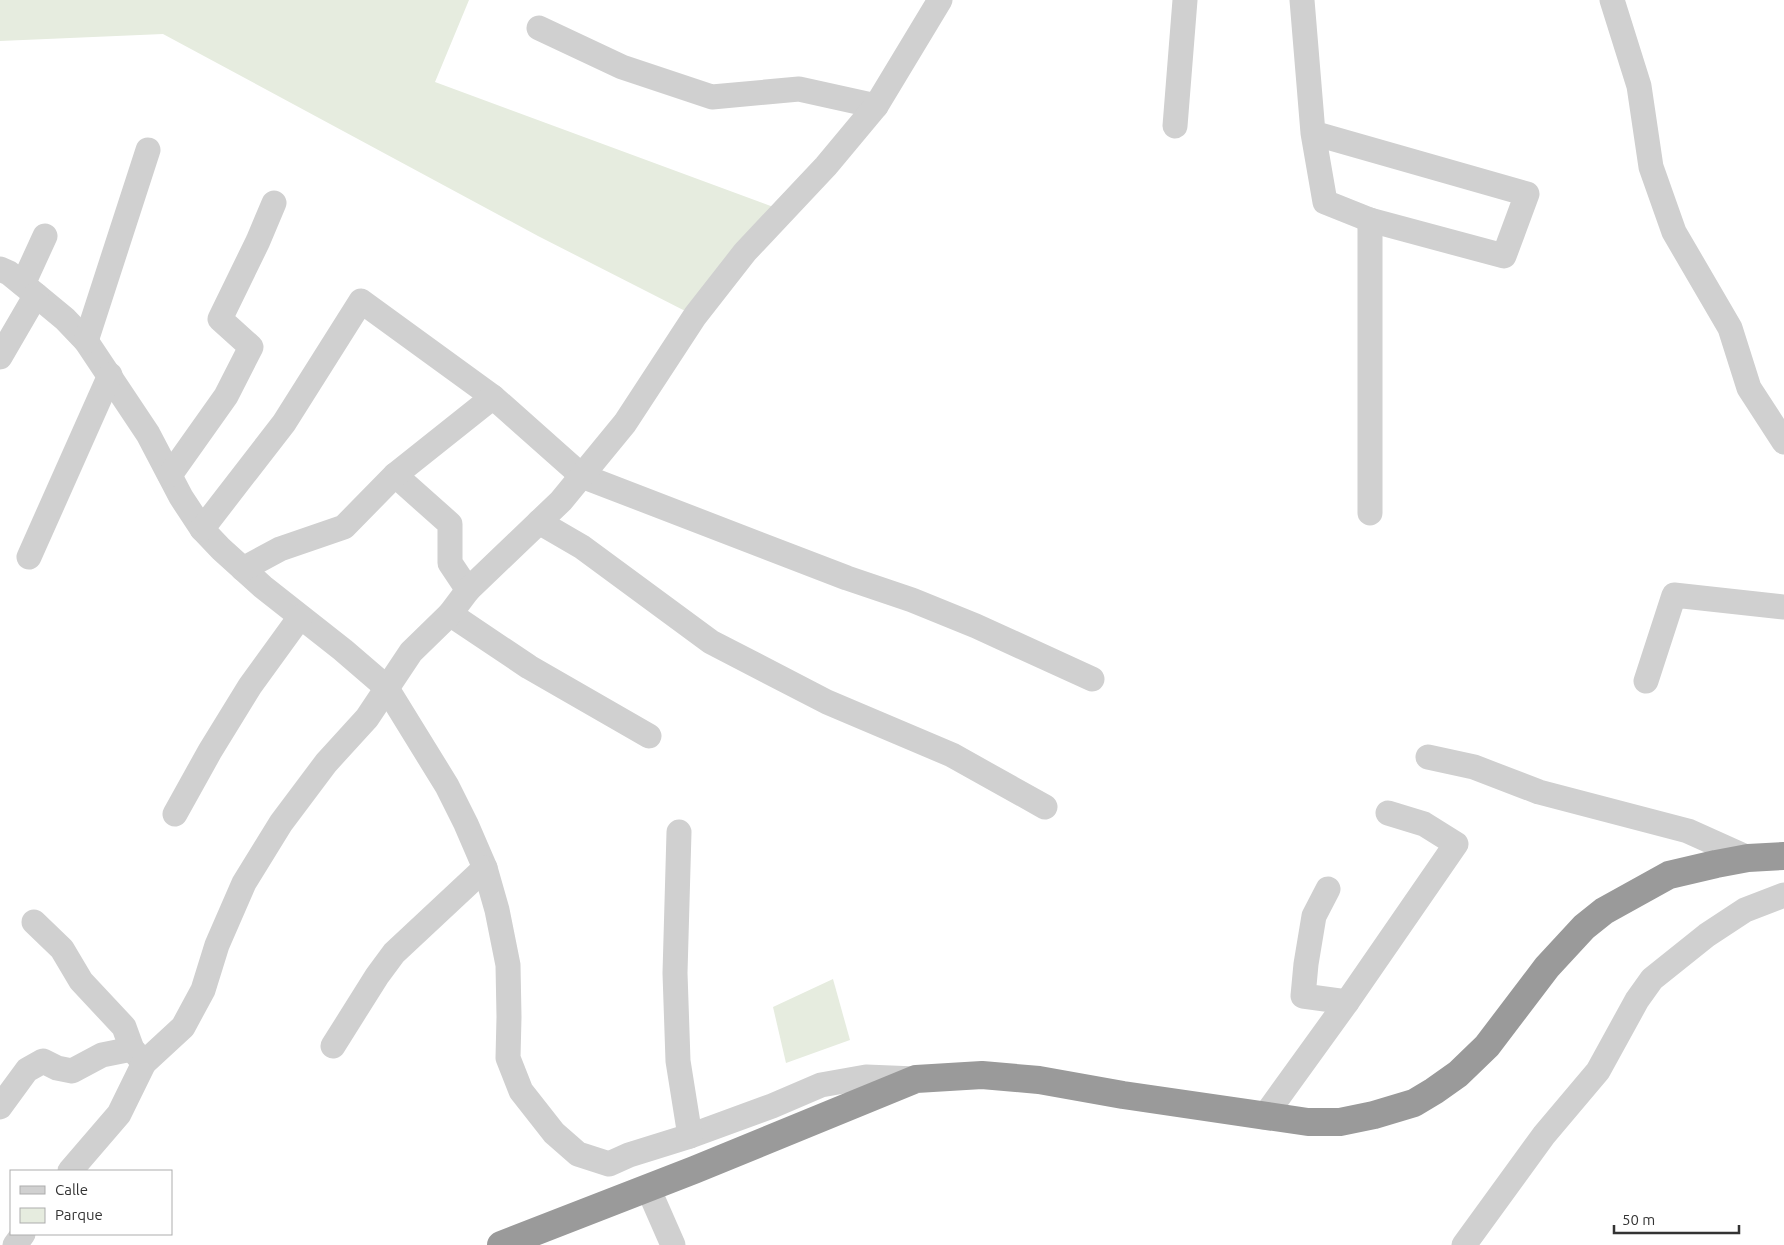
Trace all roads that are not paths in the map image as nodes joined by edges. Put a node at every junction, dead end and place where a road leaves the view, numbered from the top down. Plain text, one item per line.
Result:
1 (940, 0) edge
2 (1185, 0) edge
3 (1302, 0) edge
4 (1612, 0) edge
5 (539, 28) dead end
6 (876, 106) junction
7 (1175, 126) dead end
8 (1312, 133) junction
9 (148, 150) dead end
10 (274, 203) dead end
11 (1370, 220) junction
12 (45, 236) dead end
13 (0, 269) edge
14 (30, 290) junction
15 (86, 341) junction
16 (0, 357) edge
17 (110, 375) junction
18 (493, 397) junction
19 (1784, 442) edge
20 (170, 475) junction
21 (395, 475) junction
22 (582, 476) junction
23 (1370, 512) dead end
24 (539, 522) junction
25 (202, 529) junction
26 (29, 557) dead end
27 (243, 569) junction
28 (468, 590) junction
29 (1784, 607) edge
30 (450, 614) junction
31 (300, 617) junction
32 (1092, 680) dead end
33 (1646, 681) dead end
34 (386, 687) junction
35 (649, 736) dead end
36 (1428, 756) dead end
37 (1045, 807) dead end
38 (1388, 812) dead end
39 (175, 814) dead end
40 (680, 832) dead end
41 (1784, 856) edge
42 (1748, 858) junction
43 (485, 868) junction
44 (1328, 889) dead end
45 (1784, 895) edge
46 (34, 922) dead end
47 (1347, 1002) junction
48 (333, 1046) dead end
49 (138, 1056) junction
50 (916, 1079) junction
51 (0, 1107) edge
52 (1264, 1117) junction
53 (690, 1136) junction
54 (71, 1170) edge
55 (648, 1188) junction
56 (502, 1245) edge
57 (673, 1245) edge
58 (1464, 1245) edge

1 - 6 street
2 - 7 street
3 - 8 street
4 - 19 street
5 - 6 street
6 - 22 street
8 - 11 street
8 - 11 street
9 - 15 street
10 - 20 street
11 - 23 street
12 - 14 street
13 - 14 street
14 - 15 street
14 - 16 street
15 - 17 street
17 - 20 street
17 - 26 street
18 - 21 street
18 - 22 street
18 - 25 street
20 - 25 street
21 - 27 street
21 - 28 street
22 - 24 street
22 - 32 street
24 - 28 street
24 - 37 street
25 - 27 street
27 - 31 street
28 - 30 street
29 - 33 street
30 - 34 street
30 - 35 street
31 - 34 street
31 - 39 street
34 - 43 street
34 - 49 street
36 - 42 street
38 - 47 street
40 - 53 street
41 - 42 highway
42 - 52 highway
43 - 48 street
43 - 53 street
44 - 47 street
45 - 58 street
46 - 49 street
47 - 52 street
49 - 51 street
49 - 54 street
50 - 52 highway
50 - 53 street
50 - 55 highway
55 - 56 highway
55 - 57 street

